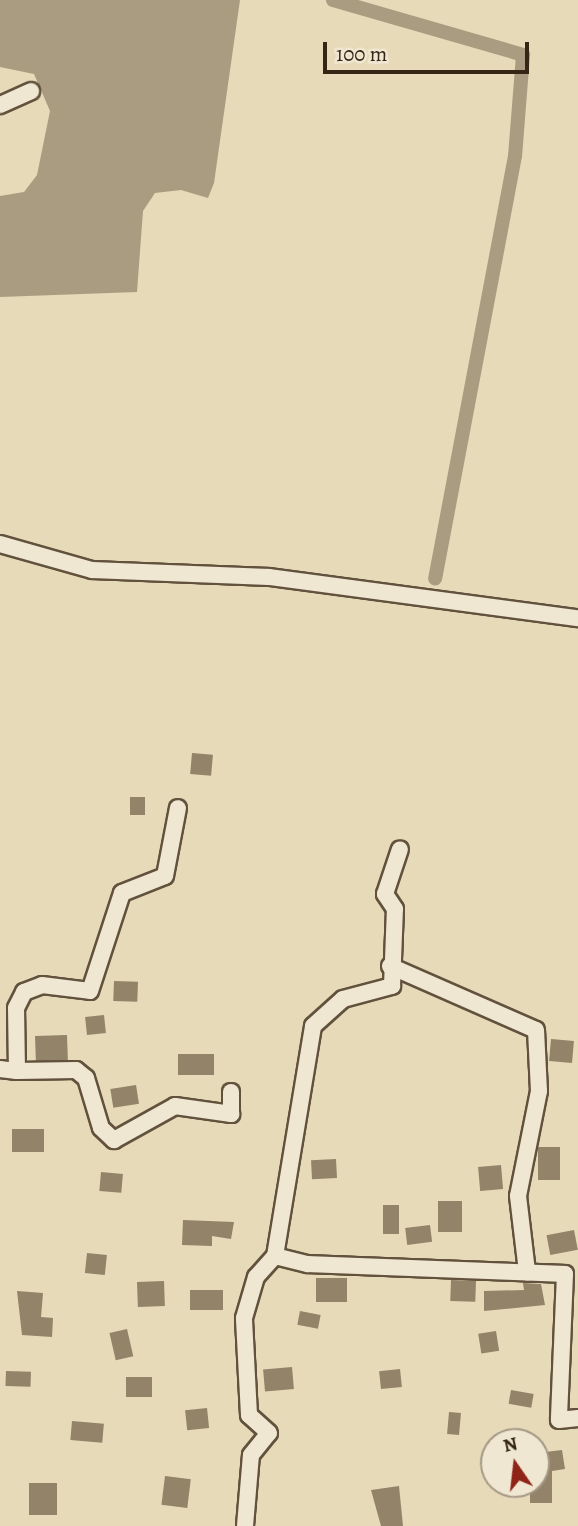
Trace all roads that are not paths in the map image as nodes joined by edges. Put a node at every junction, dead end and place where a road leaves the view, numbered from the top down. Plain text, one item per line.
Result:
1 (31, 91) dead end
2 (0, 105) edge
3 (0, 544) edge
4 (578, 618) edge
5 (178, 807) dead end
6 (400, 849) dead end
7 (390, 965) junction
8 (0, 1069) edge
9 (17, 1071) junction
10 (231, 1091) dead end
11 (275, 1256) junction
12 (527, 1272) junction
13 (578, 1418) edge
14 (246, 1526) edge

1 - 2 street
3 - 4 street
5 - 9 street
6 - 7 street
7 - 11 street
7 - 12 street
8 - 9 street
9 - 10 street
11 - 12 street
11 - 14 street
12 - 13 street

